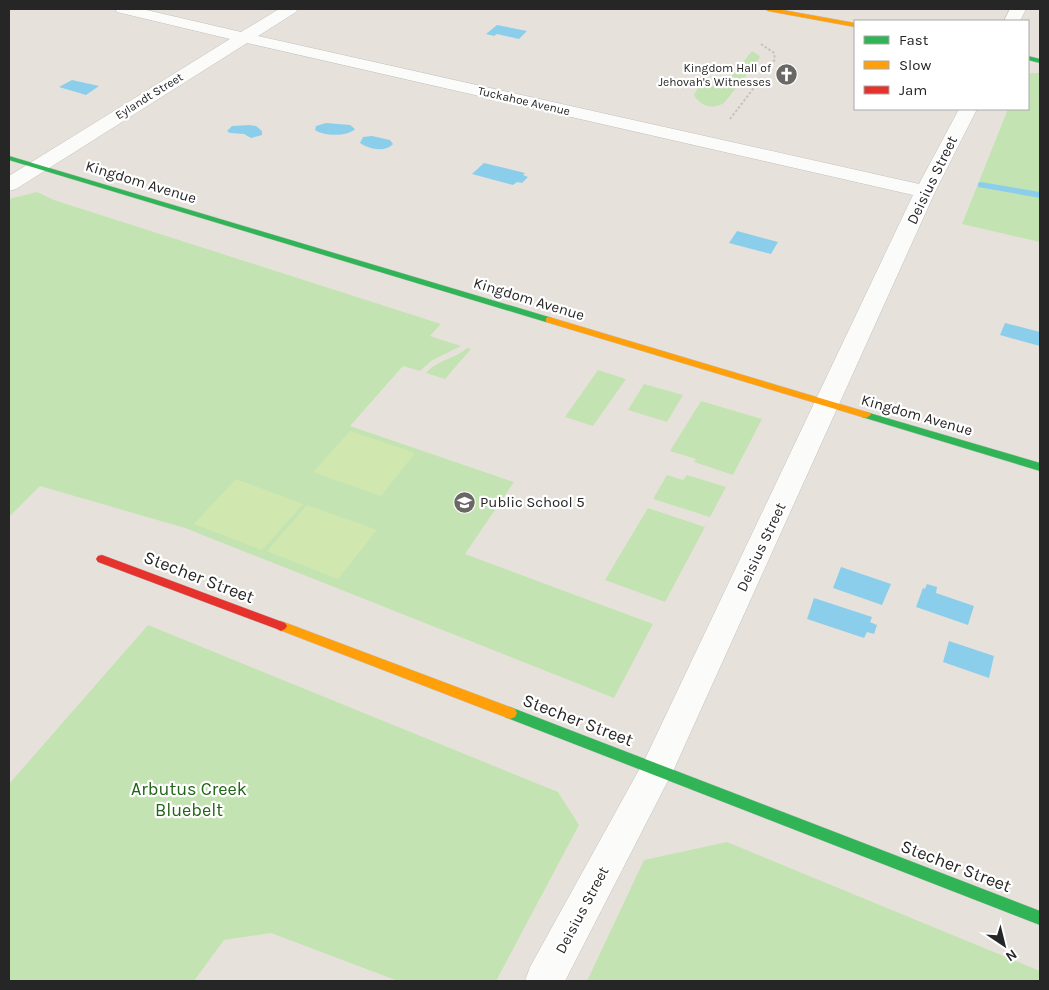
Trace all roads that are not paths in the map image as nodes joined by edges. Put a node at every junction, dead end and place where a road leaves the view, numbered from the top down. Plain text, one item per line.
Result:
1 (123, 9) edge
2 (290, 9) edge
3 (768, 9) edge
4 (854, 25) edge
5 (243, 38) junction
6 (967, 110) edge
7 (9, 158) edge
8 (36, 166) junction
9 (9, 185) edge
10 (925, 192) junction
11 (828, 404) junction
12 (1040, 466) edge
13 (102, 559) dead end
14 (657, 769) junction
15 (1040, 918) edge
16 (544, 981) edge

1 - 5 street, Tuckahoe Avenue
2 - 5 street, Eylandt Street
3 - 4 street
5 - 8 street, Eylandt Street
5 - 10 street, Tuckahoe Avenue
6 - 10 street, Deisius Street
7 - 8 street, Kingdom Avenue
8 - 9 street, Eylandt Street
8 - 11 street, Kingdom Avenue
10 - 11 street, Deisius Street
11 - 12 street, Kingdom Avenue
11 - 14 street, Deisius Street
13 - 14 street, Stecher Street
14 - 15 street, Stecher Street
14 - 16 street, Deisius Street

